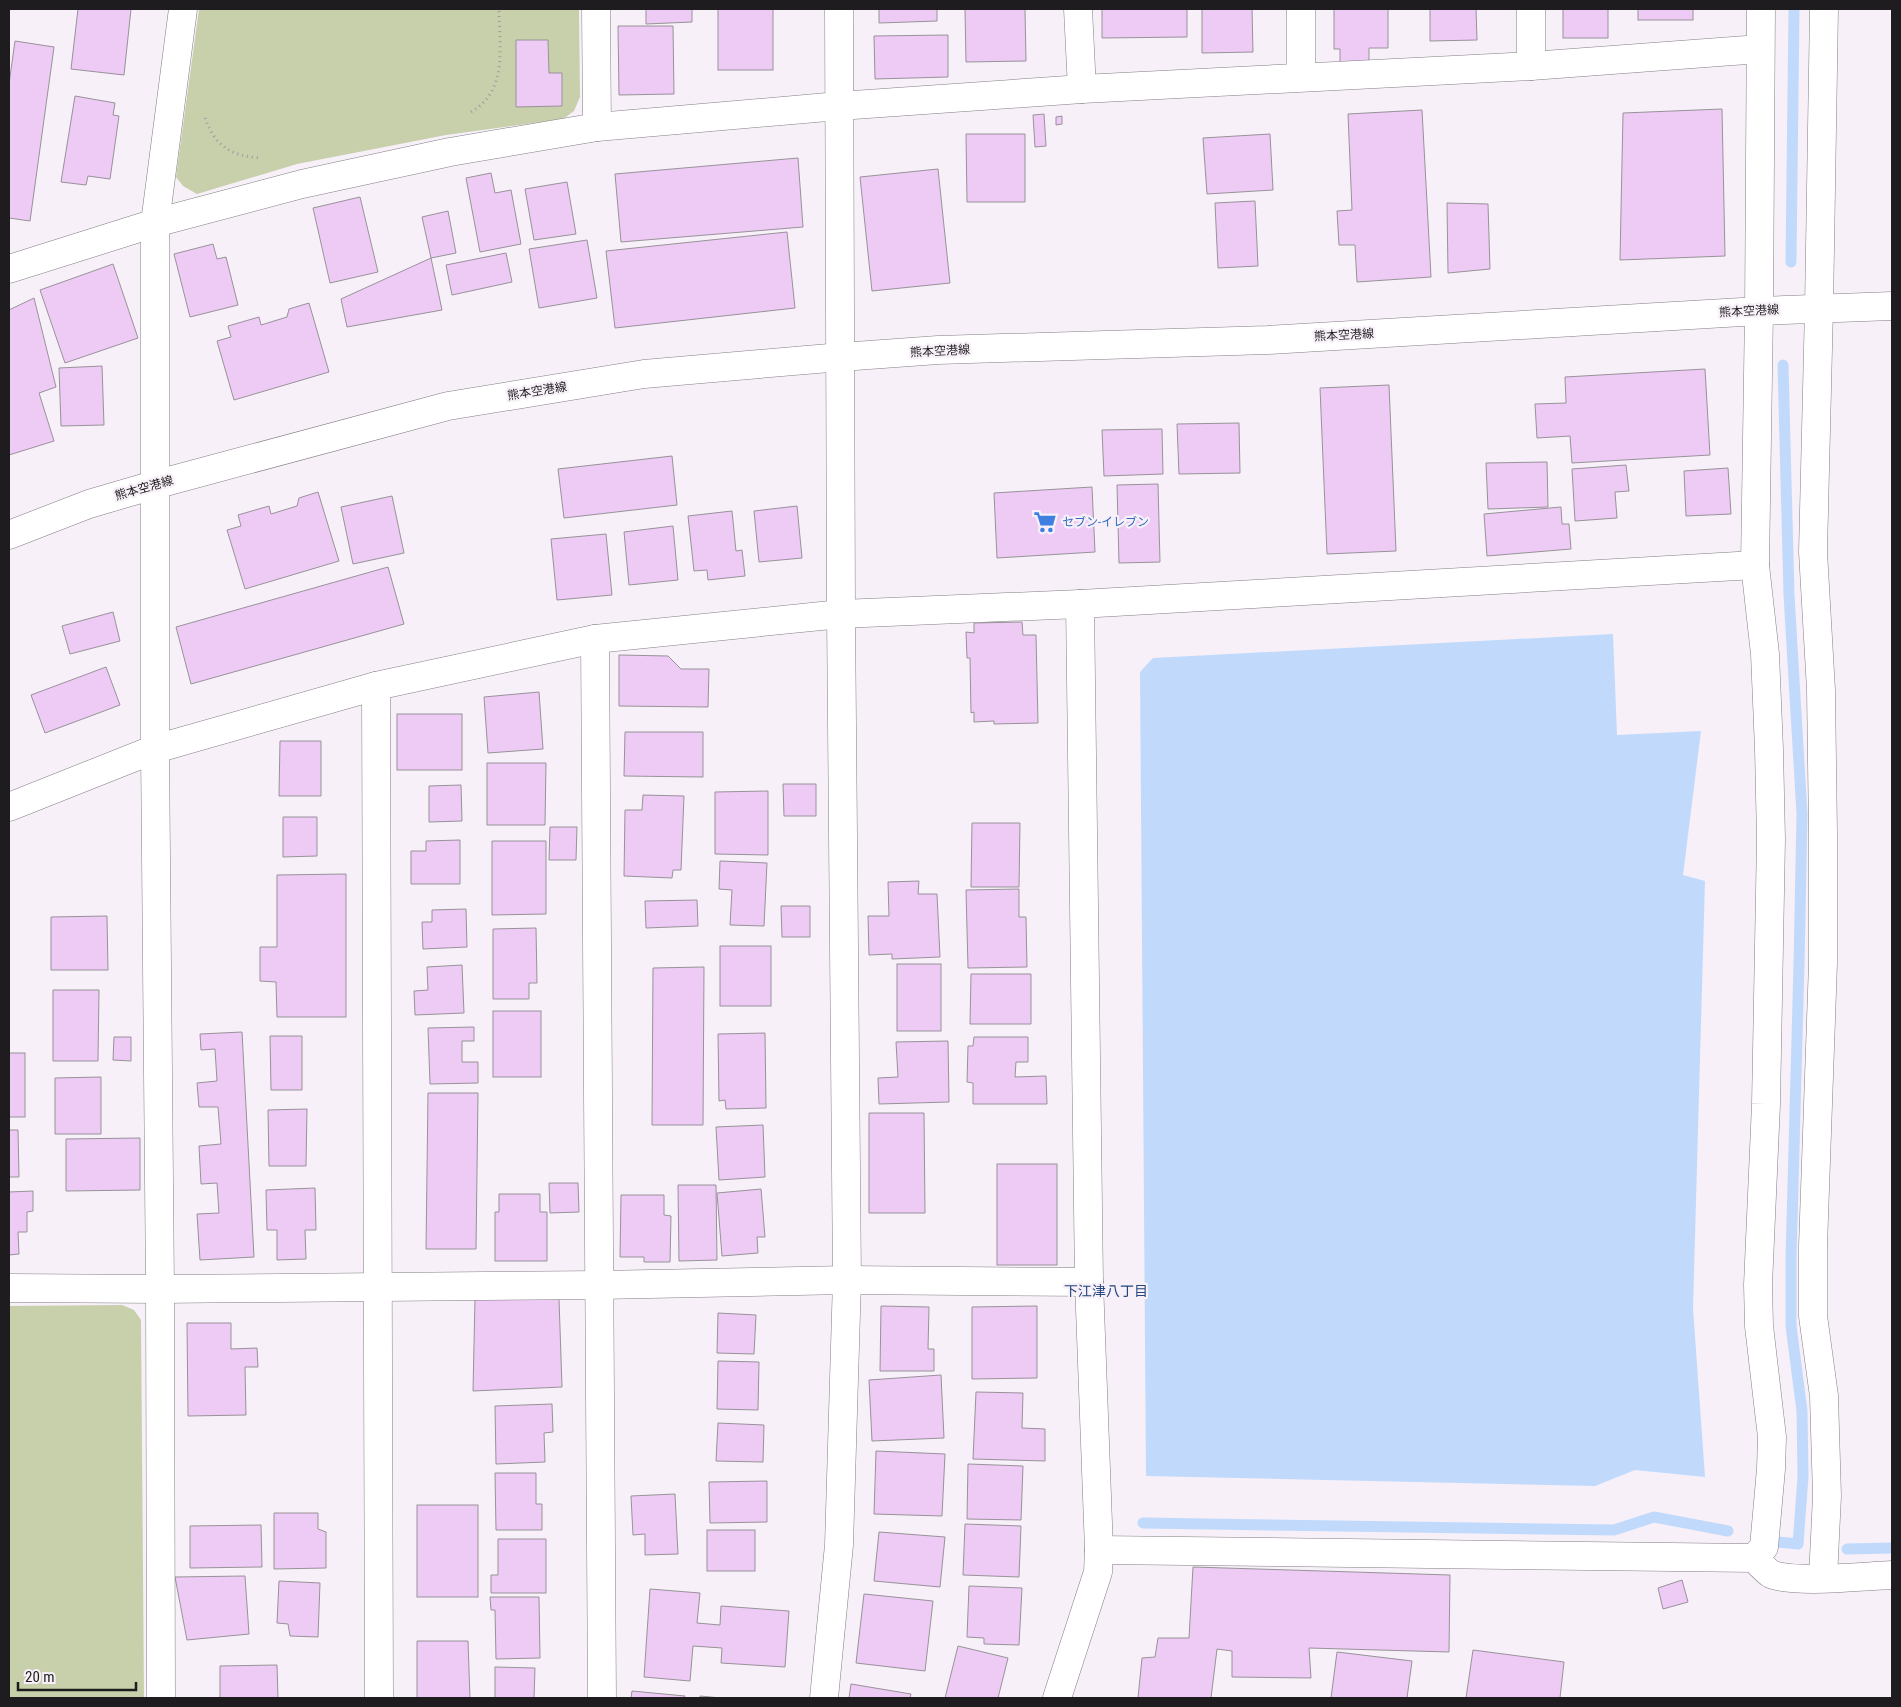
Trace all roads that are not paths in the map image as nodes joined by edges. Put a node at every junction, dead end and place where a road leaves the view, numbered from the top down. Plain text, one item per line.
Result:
1 (183, 9) edge
2 (596, 9) edge
3 (839, 9) edge
4 (1078, 9) edge
5 (1301, 9) edge
6 (1531, 9) edge
7 (1760, 9) edge
8 (1824, 9) edge
9 (1760, 49) junction
10 (1532, 66) junction
11 (1301, 77) junction
12 (1082, 89) junction
13 (839, 106) junction
14 (597, 127) junction
15 (155, 223) junction
16 (9, 269) edge
17 (1892, 306) edge
18 (1819, 308) junction
19 (1759, 311) junction
20 (841, 357) junction
21 (154, 485) junction
22 (9, 535) edge
23 (1755, 565) junction
24 (1080, 604) junction
25 (841, 614) junction
26 (595, 639) junction
27 (376, 686) junction
28 (155, 749) junction
29 (9, 807) edge
30 (847, 1280) junction
31 (1089, 1282) junction
32 (598, 1285) junction
33 (378, 1287) junction
34 (9, 1288) edge
35 (160, 1288) junction
36 (1099, 1550) junction
37 (1754, 1558) junction
38 (1892, 1575) edge
39 (1823, 1578) junction
40 (161, 1698) edge
41 (379, 1698) edge
42 (602, 1698) edge
43 (824, 1698) edge
44 (1057, 1698) edge

1 - 15 street
2 - 14 street
3 - 13 street
4 - 12 street
5 - 11 street
6 - 10 street
7 - 9 street
8 - 18 street
9 - 10 street
9 - 19 street
10 - 11 street
11 - 12 street
12 - 13 street
13 - 14 street
13 - 20 street
14 - 15 street
15 - 16 street
15 - 21 street
17 - 18 street, 熊本空港線
18 - 19 street, 熊本空港線
18 - 39 street
19 - 20 street, 熊本空港線
19 - 23 street
20 - 21 street, 熊本空港線
20 - 25 street
21 - 22 street, 熊本空港線
21 - 28 street
23 - 24 street
23 - 37 street
24 - 25 street
24 - 31 street
25 - 26 street
25 - 30 street
26 - 27 street
26 - 32 street
27 - 28 street
27 - 33 street
28 - 29 street
28 - 35 street
30 - 31 street
30 - 32 street
30 - 43 street
31 - 36 street
32 - 33 street
32 - 42 street
33 - 35 street
33 - 41 street
34 - 35 street
35 - 40 street
36 - 37 street
36 - 44 street
37 - 39 street
38 - 39 street

